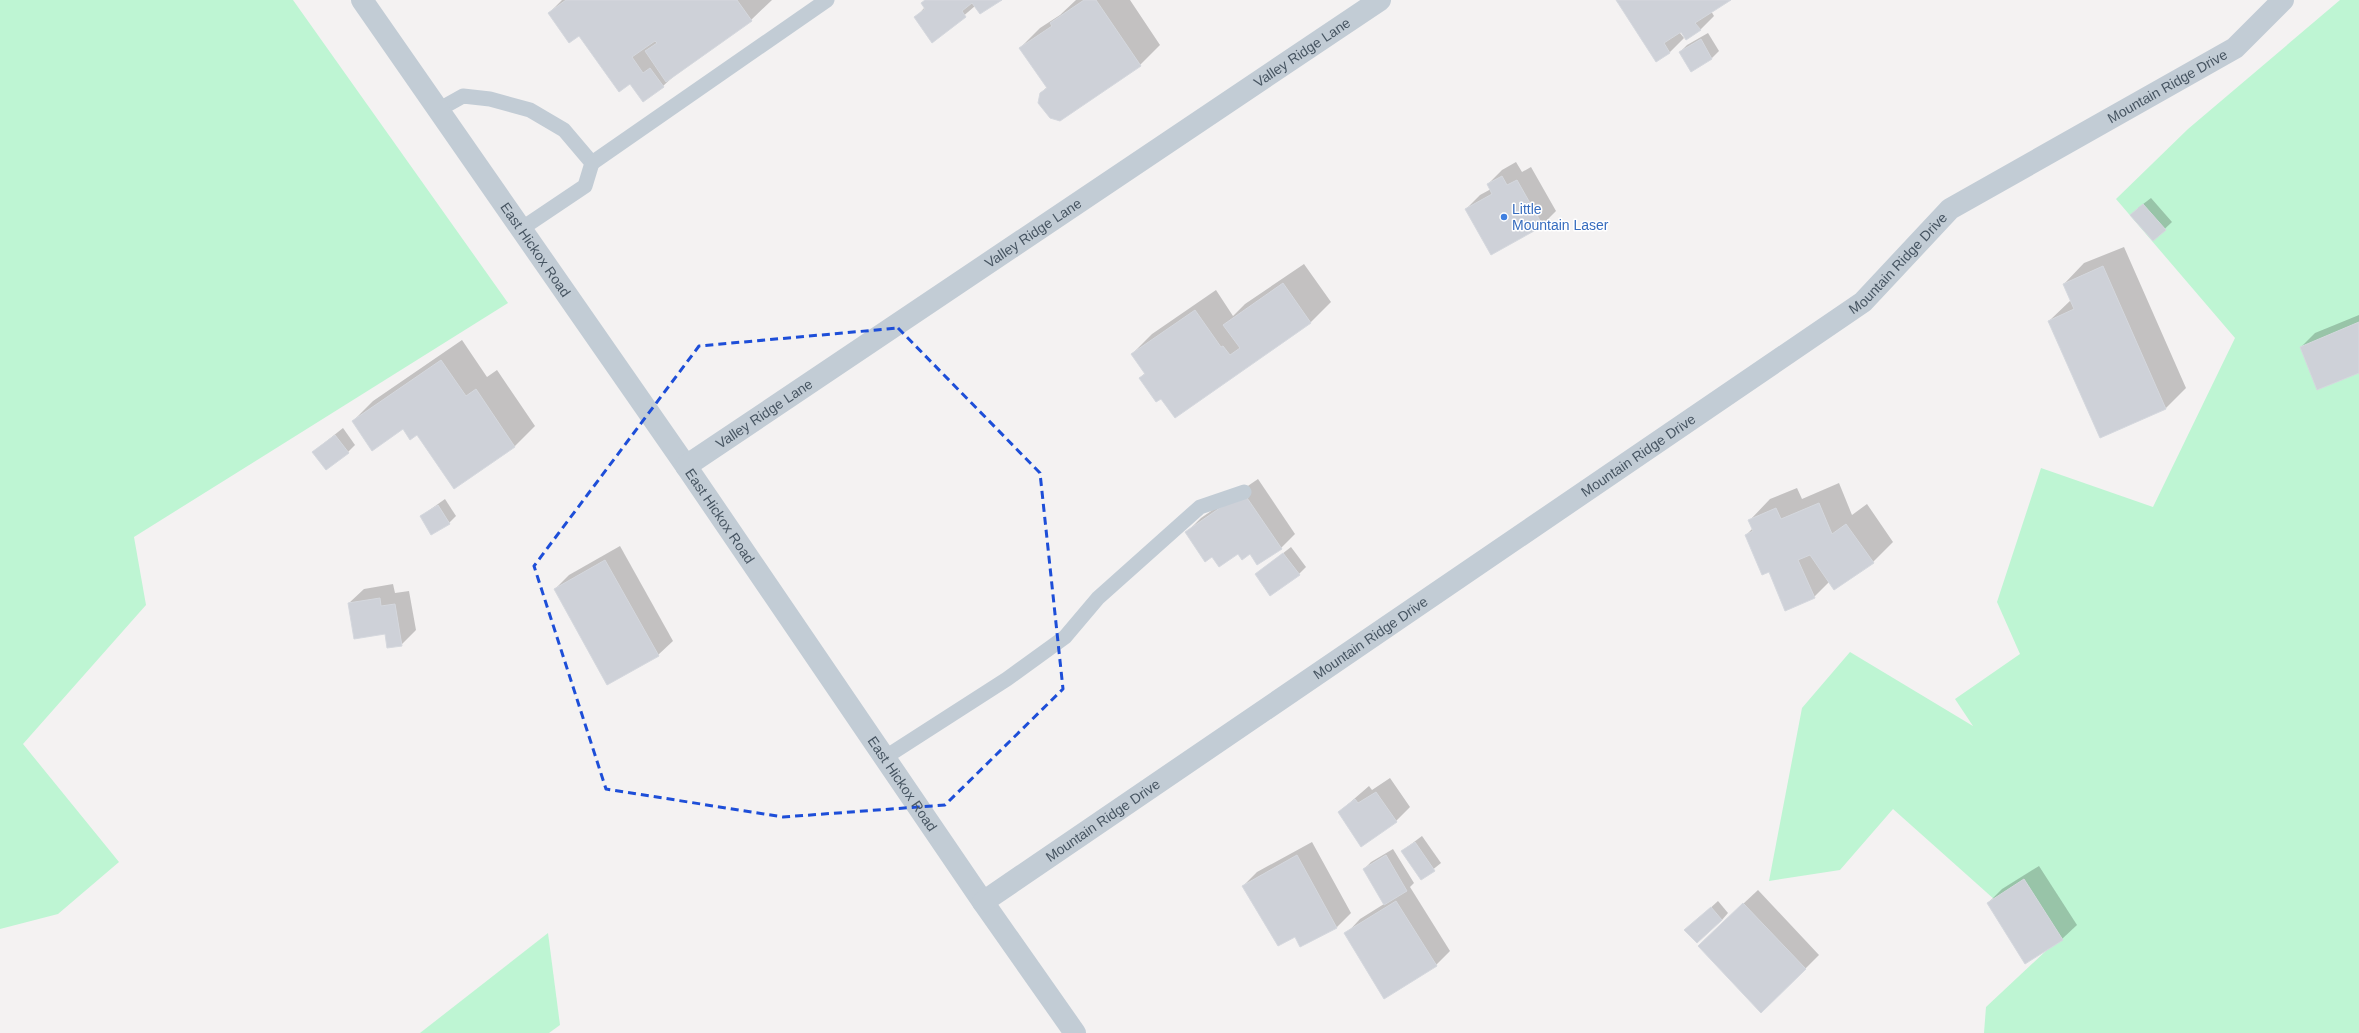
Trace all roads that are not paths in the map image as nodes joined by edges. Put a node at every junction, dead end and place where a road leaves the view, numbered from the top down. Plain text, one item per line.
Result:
1 (362, 0) edge
2 (827, 0) edge
3 (1380, 0) edge
4 (2282, 0) edge
5 (438, 110) junction
6 (592, 163) junction
7 (521, 229) junction
8 (686, 466) junction
9 (1244, 492) dead end
10 (884, 758) junction
11 (983, 902) junction
12 (1075, 1033) edge

1 - 5 street, East Hickox Road
2 - 6 lane
3 - 8 street, Valley Ridge Lane
4 - 11 street, Mountain Ridge Drive
5 - 6 lane
5 - 7 street, East Hickox Road
6 - 7 lane
7 - 8 street, East Hickox Road
8 - 10 street, East Hickox Road
9 - 10 lane
10 - 11 street, East Hickox Road
11 - 12 street, East Hickox Road

